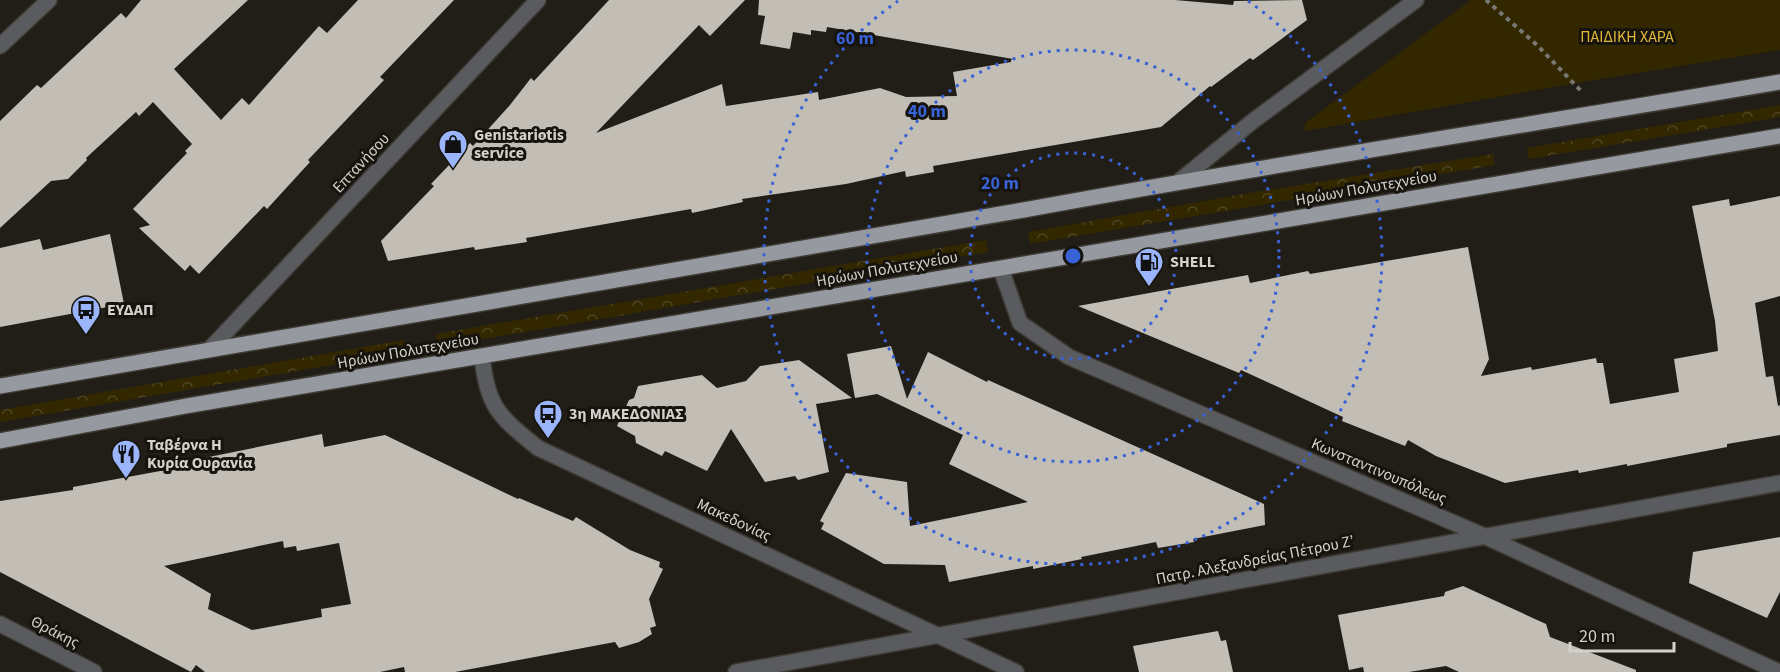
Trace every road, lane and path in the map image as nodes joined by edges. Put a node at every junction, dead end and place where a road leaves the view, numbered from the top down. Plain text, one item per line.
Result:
1 (49, 0) edge
2 (538, 0) edge
3 (1416, 0) edge
4 (1486, 0) edge
5 (0, 46) edge
6 (1780, 82) edge
7 (1602, 113) junction
8 (1780, 136) edge
9 (1178, 182) junction
10 (1001, 268) junction
11 (209, 350) junction
12 (482, 356) junction
13 (0, 387) edge
14 (0, 441) edge
15 (1780, 483) edge
16 (1482, 535) junction
17 (0, 624) edge
18 (942, 636) junction
19 (94, 672) edge
20 (736, 672) edge
21 (1016, 672) edge
22 (1779, 672) edge

1 - 5 street
2 - 11 street, Επτανήσου
3 - 9 street, Ηρώων Πολυτεχνείου
4 - 7 path
6 - 7 main road, Ηρώων Πολυτεχνείου
7 - 9 main road, Ηρώων Πολυτεχνείου
8 - 10 main road, Ηρώων Πολυτεχνείου
9 - 11 main road, Ηρώων Πολυτεχνείου
10 - 12 main road, Ηρώων Πολυτεχνείου
10 - 16 street, Κωνσταντινουπόλεως
11 - 13 main road, Ηρώων Πολυτεχνείου
12 - 14 main road, Ηρώων Πολυτεχνείου
12 - 18 street, Μακεδονίας
15 - 16 street, Πατρ. Αλεξανδρείας Πέτρου Ζ’
16 - 18 street, Πατρ. Αλεξανδρείας Πέτρου Ζ’
16 - 22 street, Κωνσταντινουπόλεως
17 - 19 street, Θράκης
18 - 20 street, Πατρ. Αλεξανδρείας Πέτρου Ζ’
18 - 21 street, Μακεδονίας

